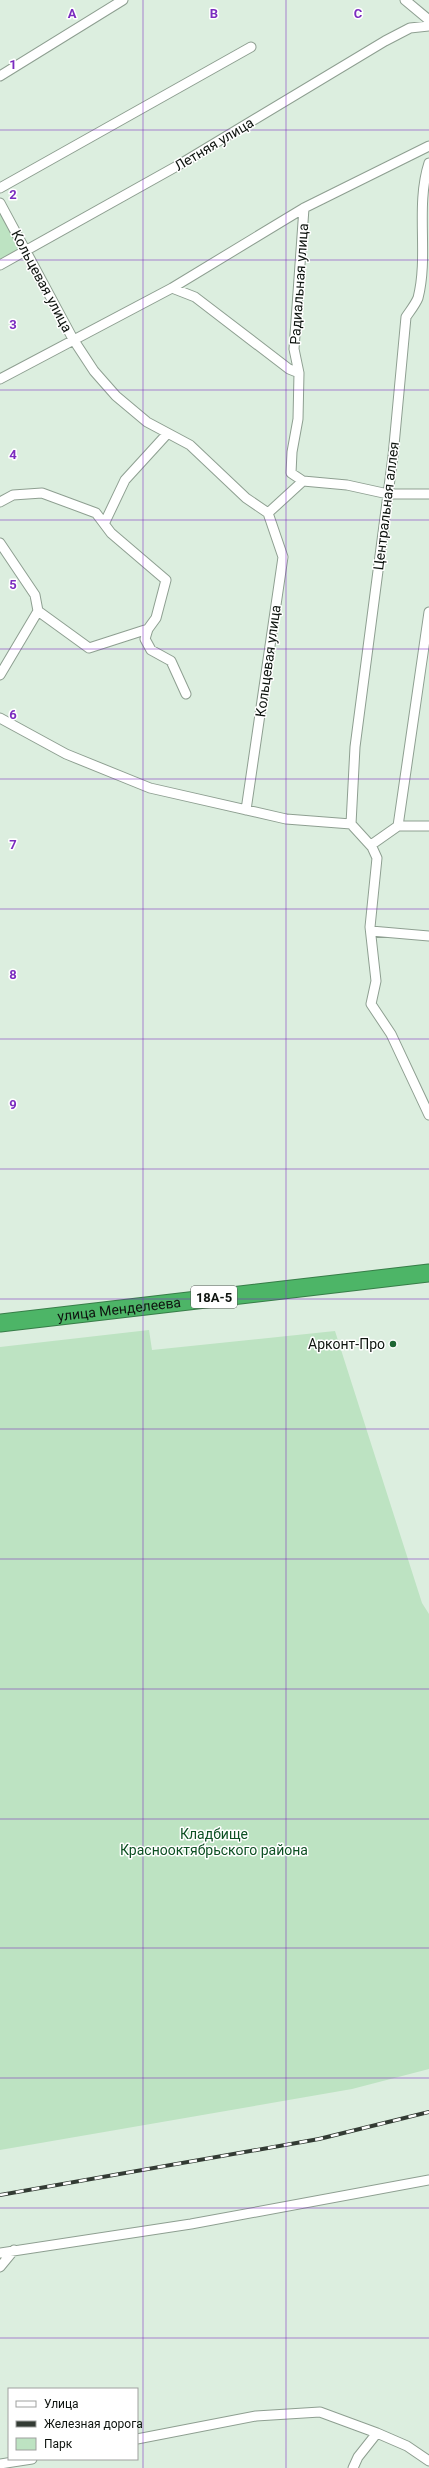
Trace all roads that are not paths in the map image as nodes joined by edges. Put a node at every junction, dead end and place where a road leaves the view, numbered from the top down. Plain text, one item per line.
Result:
1 (123, 0) edge
2 (405, 0) edge
3 (429, 20) edge
4 (429, 26) edge
5 (250, 47) dead end
6 (0, 76) edge
7 (429, 146) edge
8 (429, 162) edge
9 (0, 188) edge
10 (0, 203) edge
11 (304, 208) junction
12 (26, 250) junction
13 (426, 250) edge
14 (0, 265) edge
15 (172, 288) junction
16 (73, 339) junction
17 (299, 373) junction
18 (0, 379) edge
19 (167, 434) junction
20 (303, 481) junction
21 (388, 494) junction
22 (429, 494) edge
23 (0, 502) edge
24 (268, 513) junction
25 (105, 522) junction
26 (0, 543) edge
27 (38, 612) junction
28 (429, 612) edge
29 (148, 629) junction
30 (0, 675) edge
31 (186, 694) dead end
32 (0, 718) edge
33 (246, 810) junction
34 (351, 824) junction
35 (398, 826) junction
36 (429, 826) edge
37 (371, 845) junction
38 (371, 931) junction
39 (429, 936) edge
40 (429, 1115) edge
41 (429, 1273) edge
42 (429, 1283) edge
43 (0, 1323) edge
44 (0, 1333) edge
45 (429, 2180) edge
46 (14, 2250) junction
47 (0, 2253) edge
48 (0, 2267) edge
49 (377, 2433) junction
50 (138, 2439) edge
51 (26, 2460) edge
52 (429, 2461) edge
53 (0, 2464) edge
54 (353, 2468) edge

1 - 6 street
2 - 3 street
4 - 12 street, Летняя улица
5 - 9 street
7 - 11 street, Радиальная улица
8 - 13 street, Центральная аллея
10 - 12 street, Кольцевая улица
11 - 15 street, Радиальная улица
11 - 17 street, Радиальная улица
12 - 14 street, Летняя улица
12 - 16 street, Кольцевая улица
13 - 21 street, Центральная аллея
15 - 16 street, Радиальная улица
15 - 17 street, Радиальная улица
16 - 18 street, Кольцевая улица
16 - 19 street, Кольцевая улица
17 - 20 street
19 - 24 street, Кольцевая улица
19 - 25 street
20 - 21 street
20 - 24 street
21 - 22 street
21 - 34 street, Центральная аллея
23 - 25 street
24 - 33 street, Кольцевая улица
25 - 29 street
26 - 27 street
27 - 29 street
27 - 30 street
28 - 35 street
29 - 31 street
32 - 33 street
33 - 34 street
34 - 37 street
35 - 36 street
35 - 37 street
37 - 38 street
38 - 39 street
38 - 40 street
41 - 43 highway, улица Менделеева / 18А-5
42 - 44 highway, улица Менделеева / 18А-5
45 - 46 street
46 - 47 street
46 - 48 street
49 - 50 street
49 - 52 street
49 - 54 street
51 - 53 street

